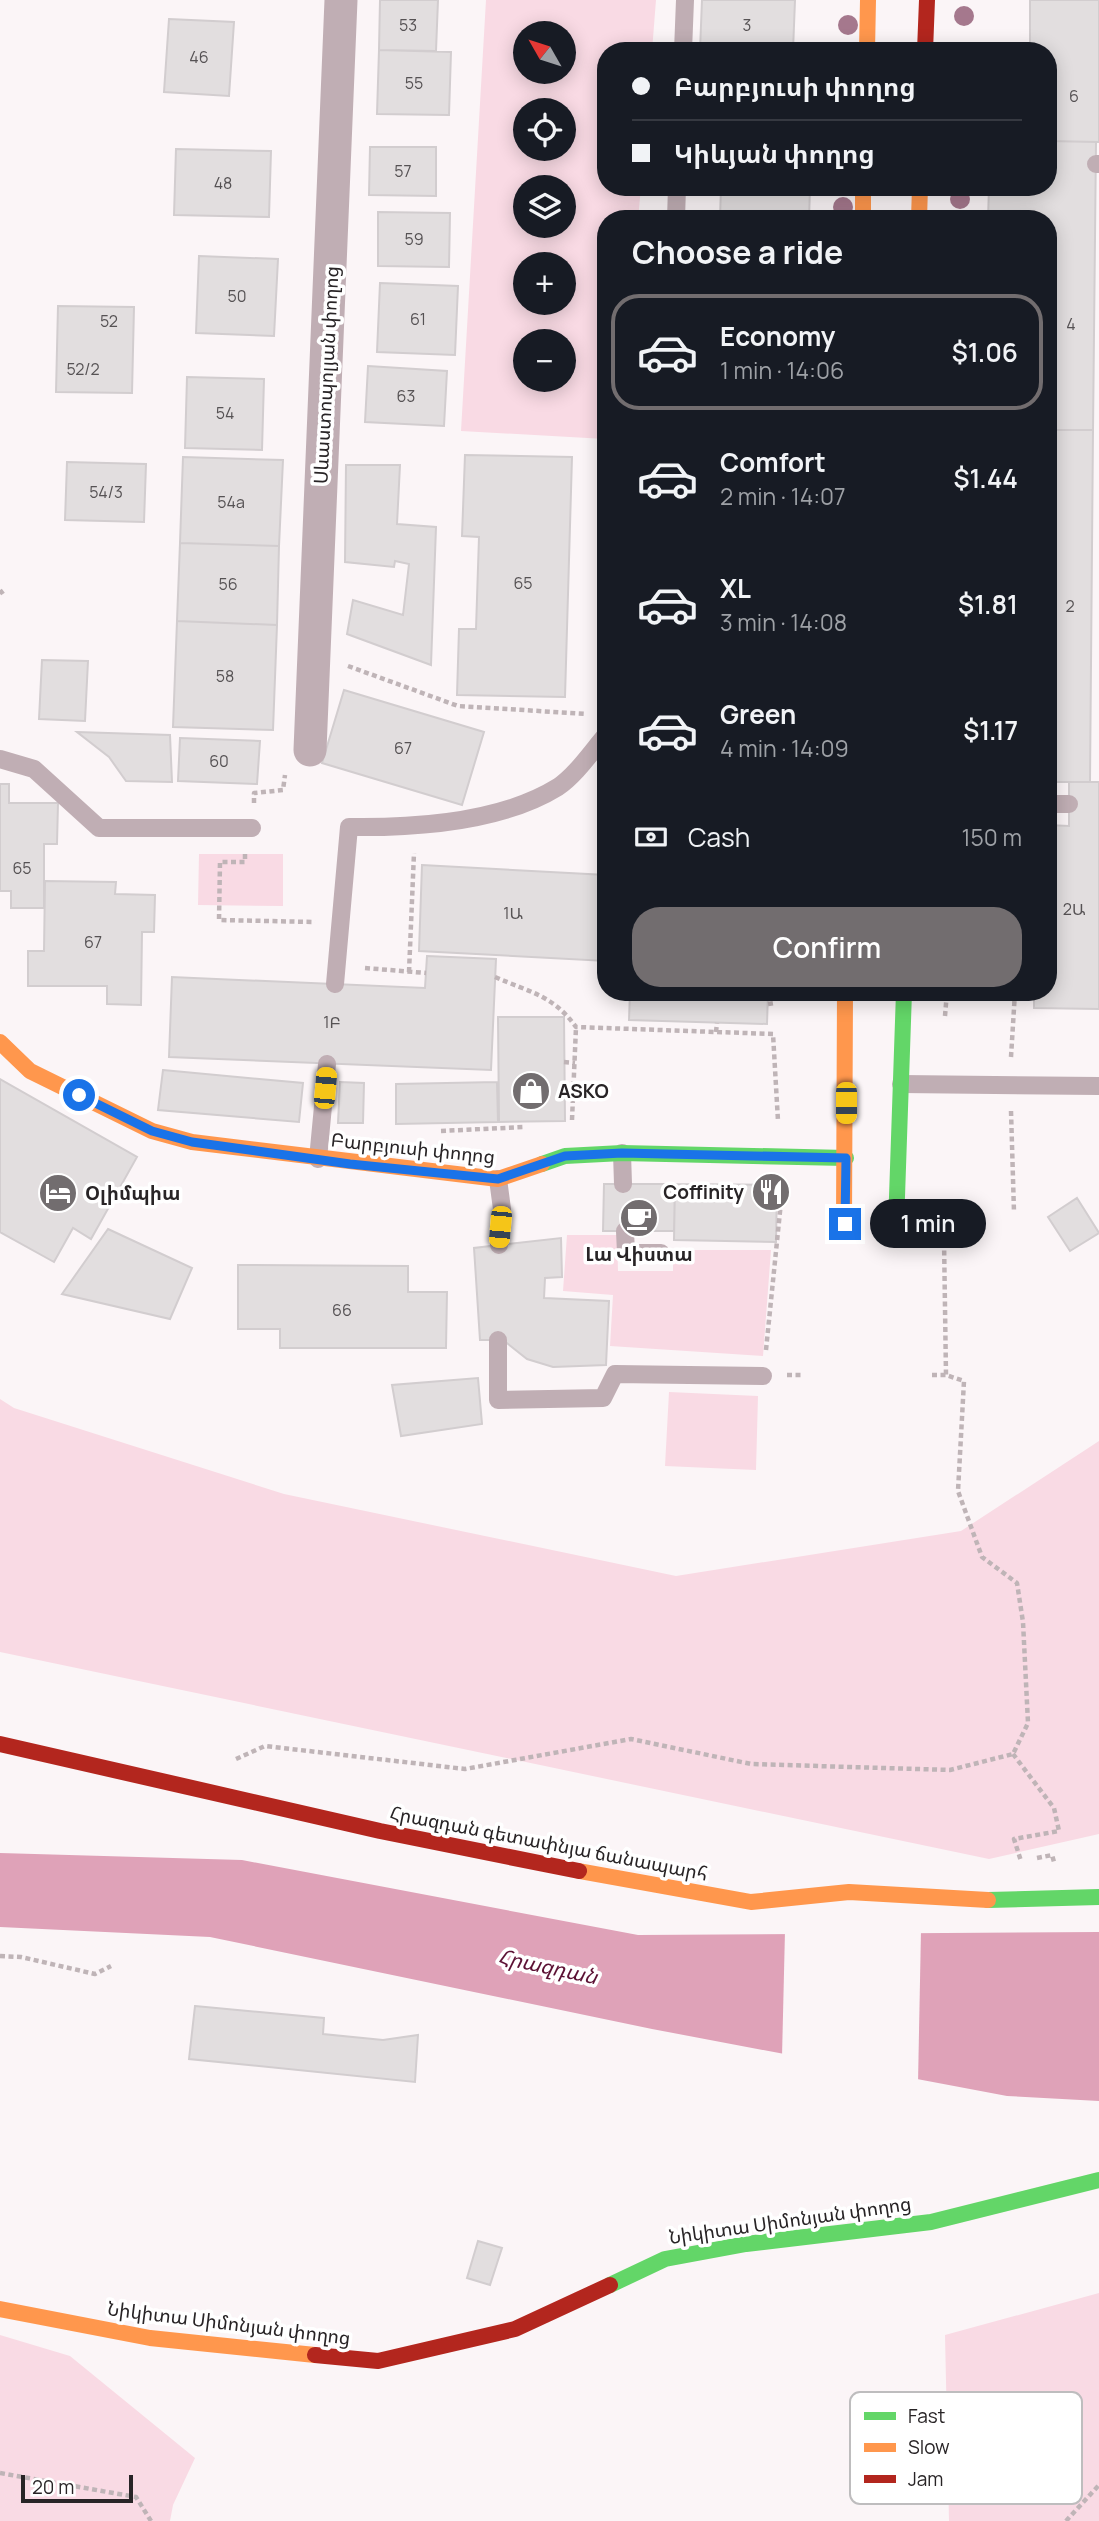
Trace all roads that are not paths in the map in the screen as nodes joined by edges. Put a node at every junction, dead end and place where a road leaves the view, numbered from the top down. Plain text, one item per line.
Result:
1 (341, 0) edge
2 (685, 0) edge
3 (868, 0) edge
4 (927, 0) edge
5 (683, 42) edge
6 (867, 42) edge
7 (925, 42) edge
8 (597, 745) edge
9 (310, 750) dead end
10 (0, 759) edge
11 (1057, 804) edge
12 (1069, 804) dead end
13 (252, 828) dead end
14 (335, 984) dead end
15 (845, 1001) edge
16 (904, 1001) edge
17 (0, 1042) edge
18 (327, 1064) dead end
19 (901, 1084) junction
20 (1099, 1086) edge
21 (622, 1153) junction
22 (846, 1158) junction
23 (318, 1159) junction
24 (498, 1179) junction
25 (624, 1184) dead end
26 (845, 1224) dead end
27 (896, 1226) dead end
28 (625, 1231) dead end
29 (499, 1245) dead end
30 (662, 1253) dead end
31 (498, 1340) dead end
32 (763, 1376) road end
33 (0, 1744) edge
34 (1099, 1897) edge
35 (1099, 2180) edge
36 (0, 2309) edge

1 - 9 street, Սևաստոպոլյան փողոց
2 - 5 lane
3 - 6 street
4 - 7 street
8 - 14 lane
10 - 13 lane
11 - 12 lane
15 - 22 street
16 - 19 street
17 - 23 street, Բարբյուսի փողոց
18 - 23 lane
19 - 20 lane
19 - 27 street
21 - 22 street, Բարբյուսի փողոց
21 - 24 street, Բարբյուսի փողոց
21 - 25 lane
22 - 26 street
23 - 24 street, Բարբյուսի փողոց
24 - 29 lane
28 - 30 lane
31 - 32 lane
33 - 34 street, Հրազդան գետափնյա ճանապարհ
35 - 36 street, Նիկիտա Սիմոնյան փողոց

